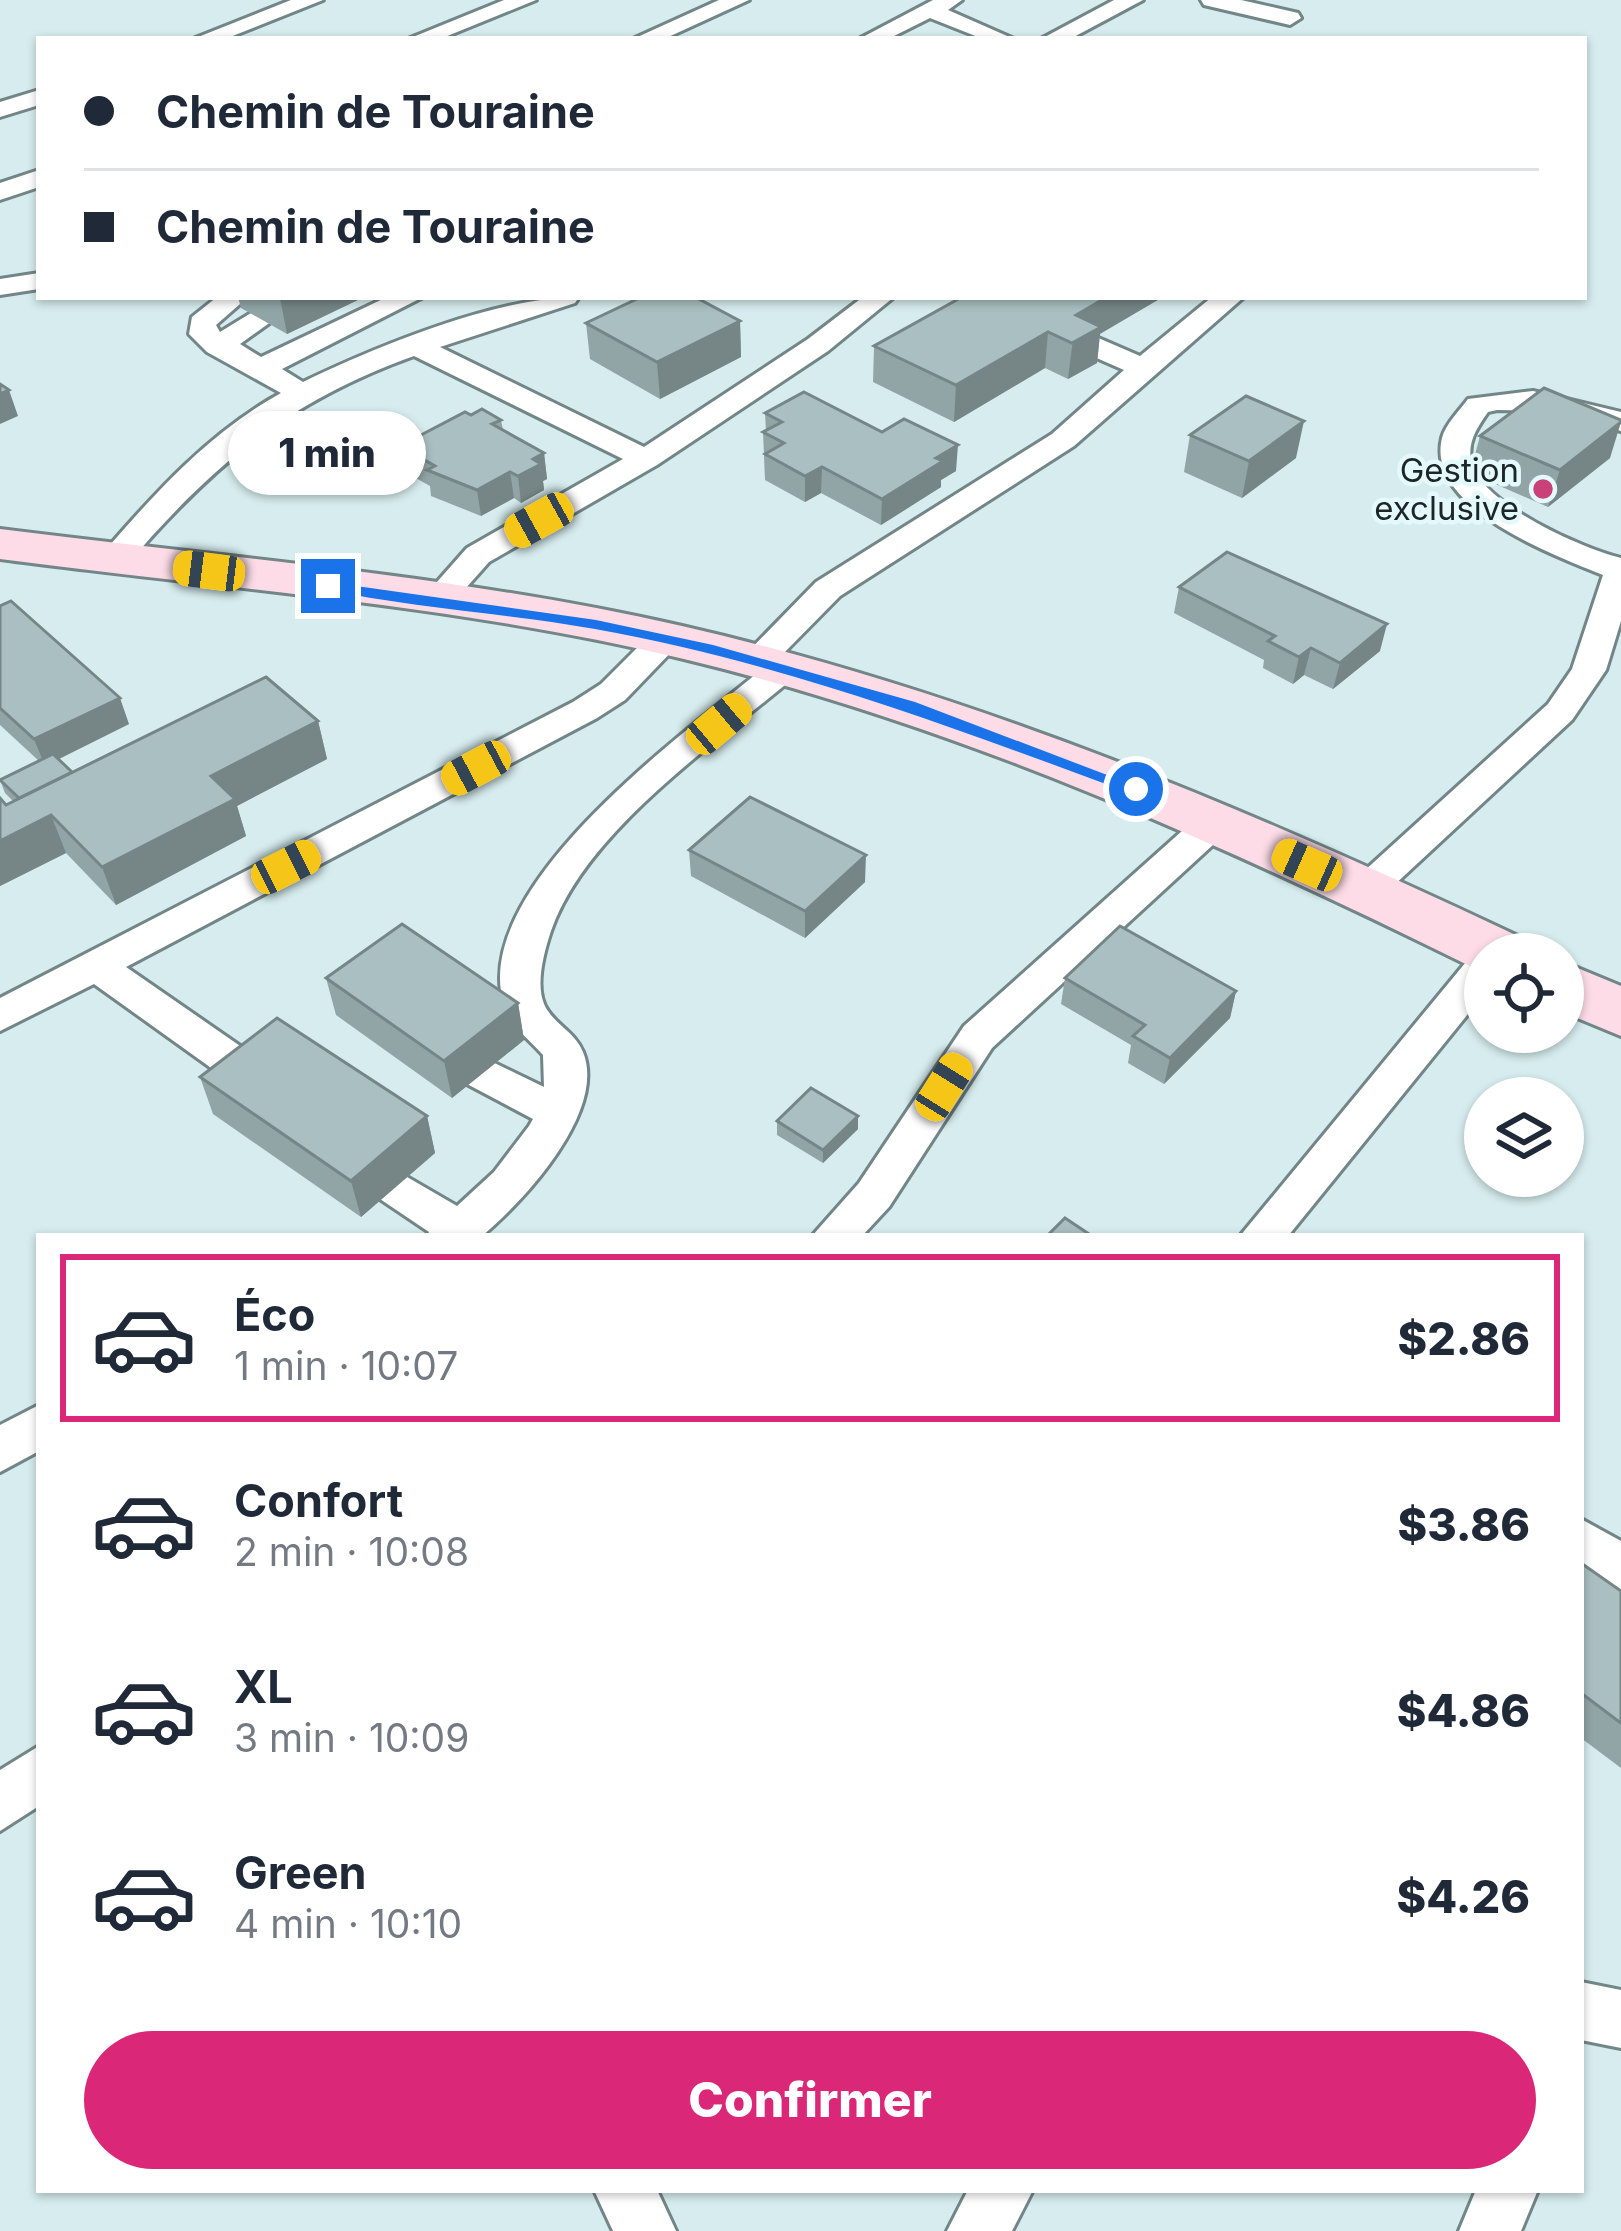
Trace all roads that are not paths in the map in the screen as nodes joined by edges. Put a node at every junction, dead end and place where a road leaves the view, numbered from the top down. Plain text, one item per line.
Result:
1 (312, 0) edge
2 (525, 0) edge
3 (738, 0) edge
4 (1132, 0) edge
5 (1212, 0) edge
6 (940, 5) edge
7 (1290, 18) dead end
8 (212, 36) edge
9 (427, 36) edge
10 (651, 36) edge
11 (876, 36) edge
12 (998, 36) edge
13 (1058, 36) edge
14 (36, 98) edge
15 (0, 110) edge
16 (36, 281) edge
17 (0, 286) edge
18 (230, 300) edge
19 (403, 300) edge
20 (483, 300) edge
21 (556, 300) edge
22 (876, 300) edge
23 (1226, 300) edge
24 (509, 316) junction
25 (261, 320) dead end
26 (1086, 343) edge
27 (217, 346) junction
28 (419, 348) junction
29 (259, 369) junction
30 (1145, 369) junction
31 (303, 394) junction
32 (1621, 422) edge
33 (646, 459) junction
34 (0, 544) edge
35 (114, 560) junction
36 (1620, 570) edge
37 (436, 600) junction
38 (665, 639) junction
39 (770, 664) junction
40 (1214, 823) junction
41 (1366, 891) junction
42 (1464, 942) edge
43 (96, 966) junction
44 (1464, 993) edge
45 (1584, 995) edge
46 (1621, 1013) edge
47 (0, 1016) edge
48 (482, 1073) edge
49 (257, 1079) edge
50 (558, 1113) junction
51 (395, 1187) edge
52 (849, 1231) edge
53 (454, 1233) edge
54 (1264, 1233) edge
55 (36, 1428) edge
56 (0, 1451) edge
57 (1584, 1542) edge
58 (1621, 1569) edge
59 (36, 1774) edge
60 (0, 1804) edge
61 (1584, 2012) edge
62 (1621, 2019) edge
63 (627, 2193) edge
64 (1000, 2193) edge
65 (1506, 2193) edge
66 (644, 2231) edge
67 (978, 2231) edge
68 (1490, 2231) edge

1 - 8 lane
2 - 9 lane
3 - 10 lane
4 - 13 lane
5 - 7 lane
6 - 11 lane
6 - 12 lane
14 - 15 lane
16 - 17 lane
18 - 27 lane
19 - 29 lane
20 - 24 lane
21 - 24 lane
22 - 33 lane
23 - 30 lane
24 - 28 lane
25 - 27 lane
26 - 30 lane
27 - 29 lane
28 - 31 lane
28 - 33 lane
29 - 31 lane
30 - 39 lane
31 - 35 lane
32 - 36 lane
33 - 37 lane
34 - 35 street
35 - 37 street
36 - 41 lane
37 - 38 street
38 - 39 street
38 - 43 lane
39 - 40 street
39 - 50 lane
40 - 41 street
40 - 52 lane
41 - 42 street
43 - 47 lane
43 - 49 lane
44 - 54 lane
45 - 46 street
48 - 50 lane
50 - 53 lane
51 - 53 lane
55 - 56 lane
57 - 58 lane
59 - 60 lane
61 - 62 lane
63 - 66 lane
64 - 67 lane
65 - 68 lane

